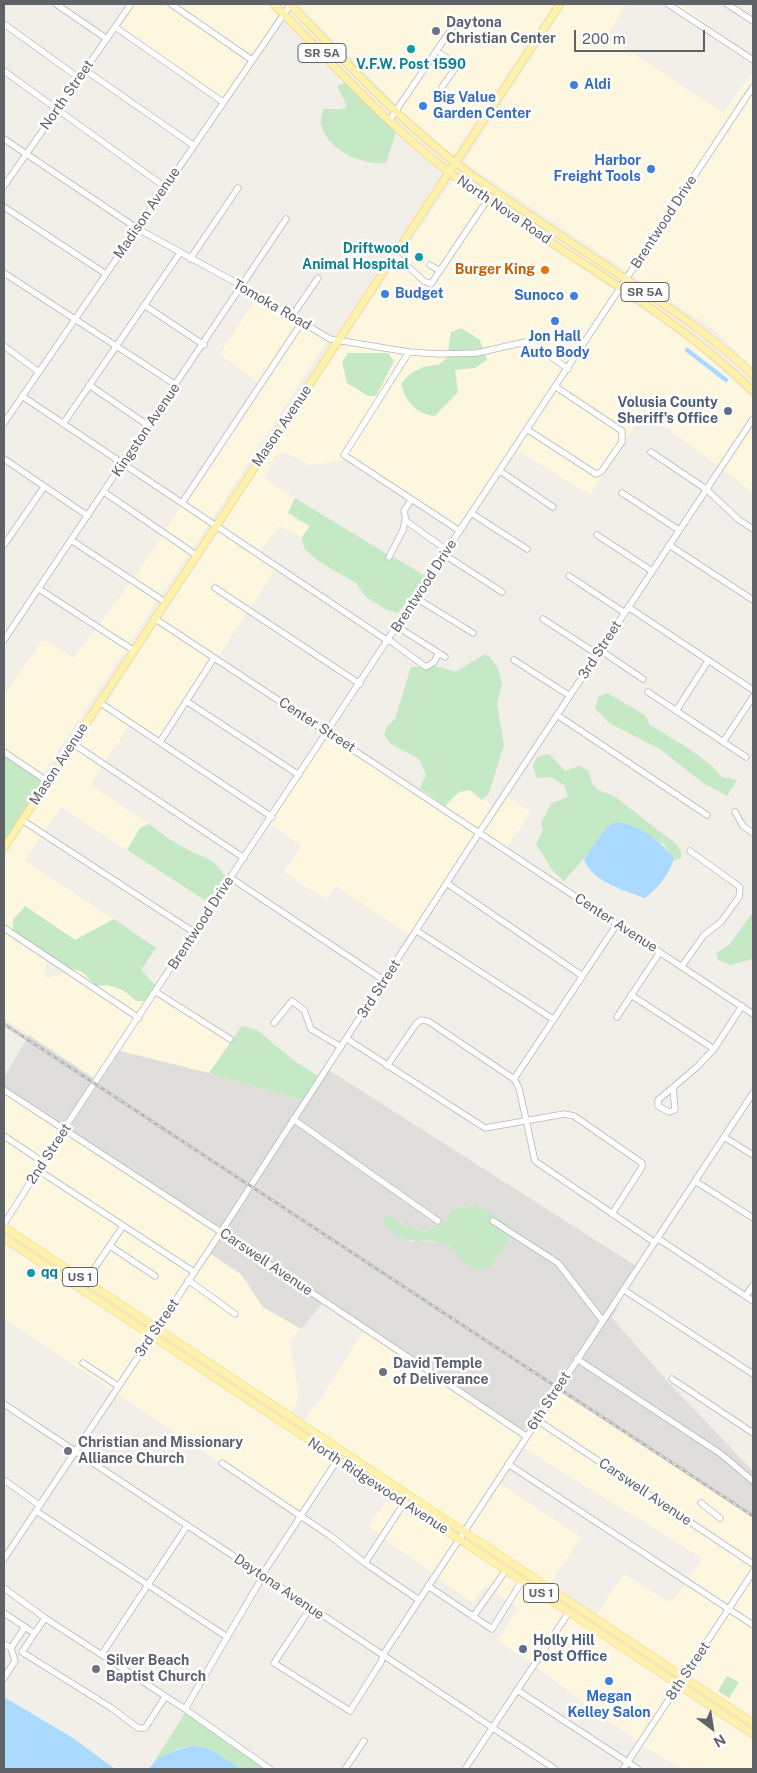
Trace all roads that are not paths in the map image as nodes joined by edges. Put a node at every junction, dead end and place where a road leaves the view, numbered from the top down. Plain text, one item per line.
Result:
1 (56, 4) edge
2 (131, 4) edge
3 (171, 4) edge
4 (274, 4) edge
5 (290, 4) edge
6 (560, 4) edge
7 (668, 4) edge
8 (727, 4) edge
9 (284, 14) junction
10 (753, 20) edge
11 (4, 24) edge
12 (454, 25) dead end
13 (115, 27) junction
14 (107, 39) junction
15 (441, 54) dead end
16 (252, 60) junction
17 (344, 60) junction
18 (753, 60) edge
19 (336, 68) junction
20 (85, 70) junction
21 (4, 71) edge
22 (79, 78) junction
23 (442, 87) dead end
24 (753, 87) edge
25 (223, 102) junction
26 (57, 110) junction
27 (396, 112) junction
28 (389, 121) junction
29 (4, 139) edge
30 (193, 145) junction
31 (26, 154) junction
32 (456, 163) junction
33 (450, 172) junction
34 (4, 186) edge
35 (165, 187) junction
36 (238, 188) dead end
37 (488, 199) junction
38 (4, 207) edge
39 (286, 219) dead end
40 (138, 229) junction
41 (549, 241) junction
42 (572, 242) junction
43 (180, 253) junction
44 (394, 254) junction
45 (190, 259) junction
46 (430, 264) dead end
47 (440, 271) junction
48 (4, 273) edge
49 (106, 274) junction
50 (318, 278) dead end
51 (626, 279) junction
52 (242, 286) junction
53 (620, 288) junction
54 (144, 305) junction
55 (292, 316) junction
56 (76, 319) junction
57 (302, 322) junction
58 (339, 342) junction
59 (117, 345) junction
60 (204, 345) junction
61 (4, 346) edge
62 (409, 352) junction
63 (568, 368) junction
64 (39, 372) junction
65 (753, 375) edge
66 (89, 385) junction
67 (176, 385) junction
68 (556, 387) junction
69 (753, 391) edge
70 (22, 396) junction
71 (753, 419) edge
72 (4, 423) edge
73 (63, 424) junction
74 (149, 426) junction
75 (528, 430) junction
76 (651, 452) dead end
77 (4, 459) edge
78 (122, 464) junction
79 (500, 471) junction
80 (44, 487) junction
81 (706, 489) junction
82 (104, 492) junction
83 (622, 493) dead end
84 (411, 500) junction
85 (182, 503) junction
86 (553, 507) dead end
87 (471, 513) junction
88 (88, 516) junction
89 (405, 520) junction
90 (215, 525) junction
91 (679, 530) junction
92 (753, 530) edge
93 (460, 531) junction
94 (596, 536) dead end
95 (71, 540) junction
96 (4, 545) edge
97 (669, 545) junction
98 (527, 549) dead end
99 (446, 553) junction
100 (196, 554) junction
101 (389, 557) dead end
102 (652, 571) junction
103 (569, 576) dead end
104 (215, 588) dead end
105 (39, 589) junction
106 (502, 592) dead end
107 (416, 598) junction
108 (753, 600) edge
109 (164, 602) junction
110 (626, 610) junction
111 (154, 618) junction
112 (543, 619) dead end
113 (398, 627) junction
114 (474, 633) dead end
115 (4, 640) edge
116 (388, 641) junction
117 (133, 650) junction
118 (599, 652) junction
119 (214, 658) junction
120 (514, 660) dead end
121 (708, 661) junction
122 (643, 679) dead end
123 (360, 684) junction
124 (753, 690) edge
125 (648, 692) dead end
126 (570, 696) junction
127 (753, 697) edge
128 (186, 701) junction
129 (99, 702) junction
130 (676, 711) junction
131 (558, 715) junction
132 (328, 732) junction
133 (160, 742) junction
134 (723, 742) junction
135 (72, 743) junction
136 (4, 752) edge
137 (746, 758) dead end
138 (299, 775) junction
139 (47, 781) junction
140 (735, 812) dead end
141 (707, 814) dead end
142 (272, 817) junction
143 (22, 820) junction
144 (479, 833) junction
145 (753, 833) edge
146 (4, 848) edge
147 (690, 851) dead end
148 (244, 858) junction
149 (231, 878) junction
150 (448, 884) junction
151 (617, 924) junction
152 (4, 928) edge
153 (417, 932) junction
154 (195, 933) junction
155 (660, 952) junction
156 (682, 966) junction
157 (581, 975) junction
158 (385, 981) junction
159 (156, 992) junction
160 (631, 995) junction
161 (742, 1006) junction
162 (753, 1014) edge
163 (617, 1017) dead end
164 (139, 1018) junction
165 (553, 1019) junction
166 (274, 1023) dead end
167 (230, 1039) dead end
168 (346, 1039) junction
169 (341, 1047) junction
170 (714, 1049) junction
171 (387, 1066) junction
172 (514, 1078) junction
173 (95, 1084) joint
174 (672, 1088) junction
175 (4, 1090) edge
176 (753, 1093) edge
177 (293, 1119) junction
178 (526, 1122) junction
179 (64, 1129) junction
180 (4, 1136) edge
181 (724, 1137) junction
182 (753, 1155) edge
183 (43, 1162) junction
184 (38, 1170) junction
185 (695, 1181) junction
186 (612, 1214) junction
187 (753, 1218) edge
188 (493, 1221) dead end
189 (438, 1222) dead end
190 (4, 1226) edge
191 (123, 1226) junction
192 (221, 1232) junction
193 (4, 1238) edge
194 (656, 1240) junction
195 (110, 1246) junction
196 (194, 1272) junction
197 (155, 1276) dead end
198 (188, 1280) junction
199 (86, 1282) junction
200 (753, 1285) edge
201 (624, 1290) junction
202 (746, 1296) junction
203 (753, 1301) edge
204 (235, 1314) dead end
205 (603, 1321) junction
206 (157, 1328) junction
207 (152, 1336) junction
208 (577, 1360) junction
209 (84, 1363) dead end
210 (753, 1374) edge
211 (672, 1380) dead end
212 (118, 1386) junction
213 (4, 1404) edge
214 (537, 1420) junction
215 (753, 1433) edge
216 (526, 1436) junction
217 (75, 1451) junction
218 (342, 1451) junction
219 (328, 1453) junction
220 (338, 1459) junction
221 (354, 1460) junction
222 (222, 1463) dead end
223 (508, 1464) junction
224 (4, 1480) edge
225 (753, 1481) edge
226 (404, 1503) junction
227 (701, 1503) dead end
228 (38, 1508) junction
229 (301, 1516) junction
230 (720, 1518) dead end
231 (187, 1526) junction
232 (464, 1532) junction
233 (459, 1540) junction
234 (4, 1559) edge
235 (365, 1564) junction
236 (753, 1564) edge
237 (506, 1570) junction
238 (753, 1572) edge
239 (262, 1575) junction
240 (522, 1581) junction
241 (148, 1584) junction
242 (428, 1586) junction
243 (4, 1588) edge
244 (419, 1600) junction
245 (311, 1608) junction
246 (729, 1609) junction
247 (569, 1612) junction
248 (585, 1612) junction
249 (4, 1613) edge
250 (474, 1617) junction
251 (45, 1618) junction
252 (753, 1625) edge
253 (25, 1627) junction
254 (34, 1633) junction
255 (227, 1637) junction
256 (4, 1644) edge
257 (11, 1648) junction
258 (102, 1654) junction
259 (383, 1656) junction
260 (683, 1677) junction
261 (4, 1678) edge
262 (678, 1685) junction
263 (518, 1690) junction
264 (165, 1697) junction
265 (185, 1709) junction
266 (753, 1723) edge
267 (492, 1728) junction
268 (753, 1734) edge
269 (364, 1741) dead end
270 (627, 1762) junction
271 (270, 1769) edge
272 (345, 1769) edge
273 (465, 1769) edge
274 (555, 1769) edge
275 (623, 1769) edge
276 (638, 1769) edge

1 - 14 street
2 - 13 street, North Street
3 - 16 street
4 - 9 main road, North Nova Road / SR 5A
5 - 9 street, Madison Avenue
5 - 17 main road, North Nova Road / SR 5A
6 - 32 main road, Mason Avenue
7 - 18 street
8 - 10 street
9 - 16 street, Madison Avenue
9 - 19 main road, North Nova Road / SR 5A
11 - 22 street
12 - 27 street
13 - 14 street, North Street
13 - 25 street
14 - 20 street, North Street
15 - 23 street
16 - 25 street, Madison Avenue
17 - 19 street
17 - 27 main road, North Nova Road / SR 5A
19 - 28 main road, North Nova Road / SR 5A
20 - 22 street, North Street
20 - 30 street
21 - 26 street
22 - 26 street, North Street
24 - 51 street, Brentwood Drive
25 - 30 street, Madison Avenue
26 - 31 street, North Street
26 - 35 street
27 - 28 street
27 - 32 main road, North Nova Road / SR 5A
28 - 33 main road, North Nova Road / SR 5A
29 - 31 street, Tomoka Road
30 - 35 street, Madison Avenue
31 - 34 street, North Street
31 - 40 street, Tomoka Road
32 - 33 main road, Mason Avenue
32 - 42 main road, North Nova Road / SR 5A
33 - 37 main road, North Nova Road / SR 5A
33 - 44 main road, Mason Avenue
35 - 40 street, Madison Avenue
36 - 45 street
37 - 41 main road, North Nova Road / SR 5A
37 - 47 street
38 - 49 street
39 - 52 street, Kingston Avenue
40 - 43 street, Tomoka Road
40 - 49 street, Madison Avenue
41 - 42 main road
41 - 53 main road, North Nova Road / SR 5A
42 - 51 main road, North Nova Road / SR 5A
43 - 45 street, Tomoka Road
43 - 54 street
44 - 47 street
44 - 58 main road, Mason Avenue
45 - 52 street, Tomoka Road
46 - 47 street
48 - 56 street
49 - 56 street, Madison Avenue
50 - 55 street
51 - 53 street, Brentwood Drive
51 - 65 main road, North Nova Road / SR 5A
52 - 55 street, Tomoka Road
52 - 60 street, Kingston Avenue
53 - 63 street, Brentwood Drive
53 - 69 main road, North Nova Road / SR 5A
54 - 59 street
54 - 60 street
55 - 57 street, Tomoka Road
56 - 59 street
56 - 64 street, Madison Avenue
57 - 58 street, Tomoka Road
57 - 85 street
58 - 62 street, Tomoka Road
58 - 90 main road, Mason Avenue
59 - 66 street
59 - 67 street
60 - 67 street, Kingston Avenue
61 - 64 street
62 - 63 street, Tomoka Road
62 - 84 street
63 - 68 street, Brentwood Drive
64 - 70 street, Madison Avenue
66 - 73 street
66 - 74 street
67 - 74 street, Kingston Avenue
68 - 75 street, Brentwood Drive
68 - 75 street
70 - 72 street, Madison Avenue
70 - 73 street
71 - 81 street, 3rd Street
73 - 78 street
74 - 78 street, Kingston Avenue
75 - 79 street, Brentwood Drive
76 - 81 street
77 - 80 street
78 - 82 street, Kingston Avenue
78 - 85 street
79 - 86 street
79 - 87 street, Brentwood Drive
80 - 88 street
80 - 96 street
81 - 91 street, 3rd Street
81 - 92 street
82 - 88 street, Kingston Avenue
82 - 100 street
83 - 91 street
84 - 89 street
84 - 93 street
85 - 90 street
87 - 93 street, Brentwood Drive
87 - 98 street
88 - 95 street, Kingston Avenue
89 - 99 street
89 - 101 street
90 - 100 main road, Mason Avenue
90 - 116 street
91 - 97 street, 3rd Street
93 - 99 street, Brentwood Drive
94 - 102 street
95 - 105 street, Kingston Avenue
95 - 109 street
97 - 102 street, 3rd Street
97 - 108 street
99 - 106 street
99 - 107 street, Brentwood Drive
100 - 109 main road, Mason Avenue
102 - 110 street, 3rd Street
103 - 110 street
104 - 123 street
105 - 115 street, Kingston Avenue
105 - 117 street
107 - 113 street, Brentwood Drive
107 - 114 street
109 - 111 main road, Mason Avenue
110 - 118 street, 3rd Street
110 - 121 street
111 - 117 main road, Mason Avenue
111 - 119 street, Center Street
112 - 118 street
113 - 116 street, Brentwood Drive
113 - 116 street
116 - 123 street, Brentwood Drive
117 - 129 main road, Mason Avenue
118 - 122 street
118 - 126 street, 3rd Street
119 - 128 street
119 - 132 street, Center Street
120 - 126 street
121 - 124 street
121 - 130 street
123 - 132 street, Brentwood Drive
125 - 130 street
126 - 131 street, 3rd Street
127 - 134 street
128 - 133 street
128 - 138 street
129 - 133 street
129 - 135 main road, Mason Avenue
130 - 134 street
131 - 141 street
131 - 144 street, 3rd Street
132 - 138 street, Brentwood Drive
132 - 144 street, Center Street
133 - 142 street
134 - 137 street
135 - 139 main road, Mason Avenue
135 - 148 street
136 - 139 street
138 - 142 street, Brentwood Drive
139 - 143 main road, Mason Avenue
140 - 145 street
142 - 148 street, Brentwood Drive
143 - 146 main road, Mason Avenue
143 - 154 street
144 - 150 street, 3rd Street
144 - 151 street, Center Avenue
147 - 156 street
148 - 149 street, Brentwood Drive
149 - 154 street, Brentwood Drive
149 - 158 street
150 - 153 street, 3rd Street
150 - 157 street
151 - 155 street, Center Avenue
151 - 157 street
152 - 164 street
153 - 158 street, 3rd Street
153 - 165 street
154 - 159 street, Brentwood Drive
155 - 156 street, Center Avenue
155 - 160 street
156 - 161 street, Center Avenue
157 - 165 street
158 - 168 street, 3rd Street
159 - 164 street, Brentwood Drive
159 - 167 street
160 - 163 street
160 - 170 street
161 - 162 street, Center Avenue
161 - 170 street
164 - 173 street, Brentwood Drive
165 - 172 street
166 - 169 street
168 - 169 street, 3rd Street
168 - 171 street
169 - 177 street, 3rd Street
170 - 174 street
171 - 172 street
171 - 178 street
172 - 178 street
173 - 179 street, 2nd Street
174 - 174 street
175 - 179 street, Carswell Avenue
176 - 181 street, 6th Street
177 - 189 street
177 - 192 street, 3rd Street
178 - 186 street
178 - 186 street
179 - 183 street, 2nd Street
179 - 192 street, Carswell Avenue
180 - 183 street
181 - 182 street
181 - 185 street, 6th Street
183 - 184 street, 2nd Street
184 - 190 street, 2nd Street
184 - 191 street
185 - 187 street
185 - 194 street, 6th Street
186 - 194 street
188 - 205 street
190 - 199 main road, North Ridgewood Avenue / US 1
191 - 195 street
191 - 196 street
192 - 196 street, 3rd Street
192 - 216 street, Carswell Avenue
193 - 207 main road, North Ridgewood Avenue / US 1
194 - 201 street, 6th Street
194 - 202 street
195 - 197 street
195 - 199 street
196 - 198 street, 3rd Street
198 - 204 street
198 - 206 street, 3rd Street
199 - 206 main road, North Ridgewood Avenue / US 1
200 - 202 street
201 - 205 street, 6th Street
201 - 210 street
202 - 203 street
205 - 208 street, 6th Street
206 - 207 street, 3rd Street
206 - 218 main road, North Ridgewood Avenue / US 1
207 - 212 street, 3rd Street
207 - 219 main road, North Ridgewood Avenue / US 1
208 - 214 street, 6th Street
208 - 225 street
209 - 212 street
211 - 215 street
212 - 217 street, 3rd Street
213 - 217 street, Daytona Avenue
214 - 216 street, 6th Street
214 - 236 street, Carswell Avenue
216 - 223 street, 6th Street
217 - 228 street, 3rd Street
217 - 231 street, Daytona Avenue
218 - 219 main road
218 - 221 main road, North Ridgewood Avenue / US 1
219 - 220 main road, North Ridgewood Avenue / US 1
220 - 221 main road
220 - 226 main road, North Ridgewood Avenue / US 1
220 - 229 street
221 - 232 main road, North Ridgewood Avenue / US 1
222 - 229 street
223 - 232 street, 6th Street
223 - 246 street
224 - 228 street
226 - 233 main road, North Ridgewood Avenue / US 1
226 - 235 street
227 - 230 street
228 - 234 street, 3rd Street
228 - 241 street
229 - 235 street
229 - 239 street
231 - 239 street, Daytona Avenue
231 - 241 street
232 - 233 street, 6th Street
232 - 248 main road, North Ridgewood Avenue / US 1
233 - 237 main road, North Ridgewood Avenue / US 1
233 - 242 street, 6th Street
235 - 244 street
237 - 240 main road, North Ridgewood Avenue / US 1
237 - 250 street
238 - 246 street, 8th Street
239 - 245 street, Daytona Avenue
239 - 255 street
240 - 247 main road, North Ridgewood Avenue / US 1
240 - 250 street
241 - 255 street
241 - 258 street
242 - 244 street, 6th Street
242 - 250 street
243 - 251 street
244 - 259 street, 6th Street
245 - 259 street, Daytona Avenue
245 - 259 street, 6th Street
246 - 252 street
246 - 260 street, 8th Street
247 - 248 main road
247 - 262 main road, North Ridgewood Avenue / US 1
247 - 263 street
248 - 260 main road, North Ridgewood Avenue / US 1
249 - 253 street
251 - 254 street
251 - 258 street
253 - 254 street
253 - 257 street
254 - 264 street
255 - 265 street
256 - 257 street
257 - 261 street
258 - 264 street
259 - 267 street, Daytona Avenue
260 - 262 street, 8th Street
260 - 266 main road, North Ridgewood Avenue / US 1
262 - 268 main road, North Ridgewood Avenue / US 1
262 - 270 street, 8th Street
263 - 267 street
263 - 270 street
264 - 265 street
265 - 271 street
267 - 273 street
267 - 274 street, Daytona Avenue
269 - 272 street
270 - 275 street, 8th Street
270 - 276 street

